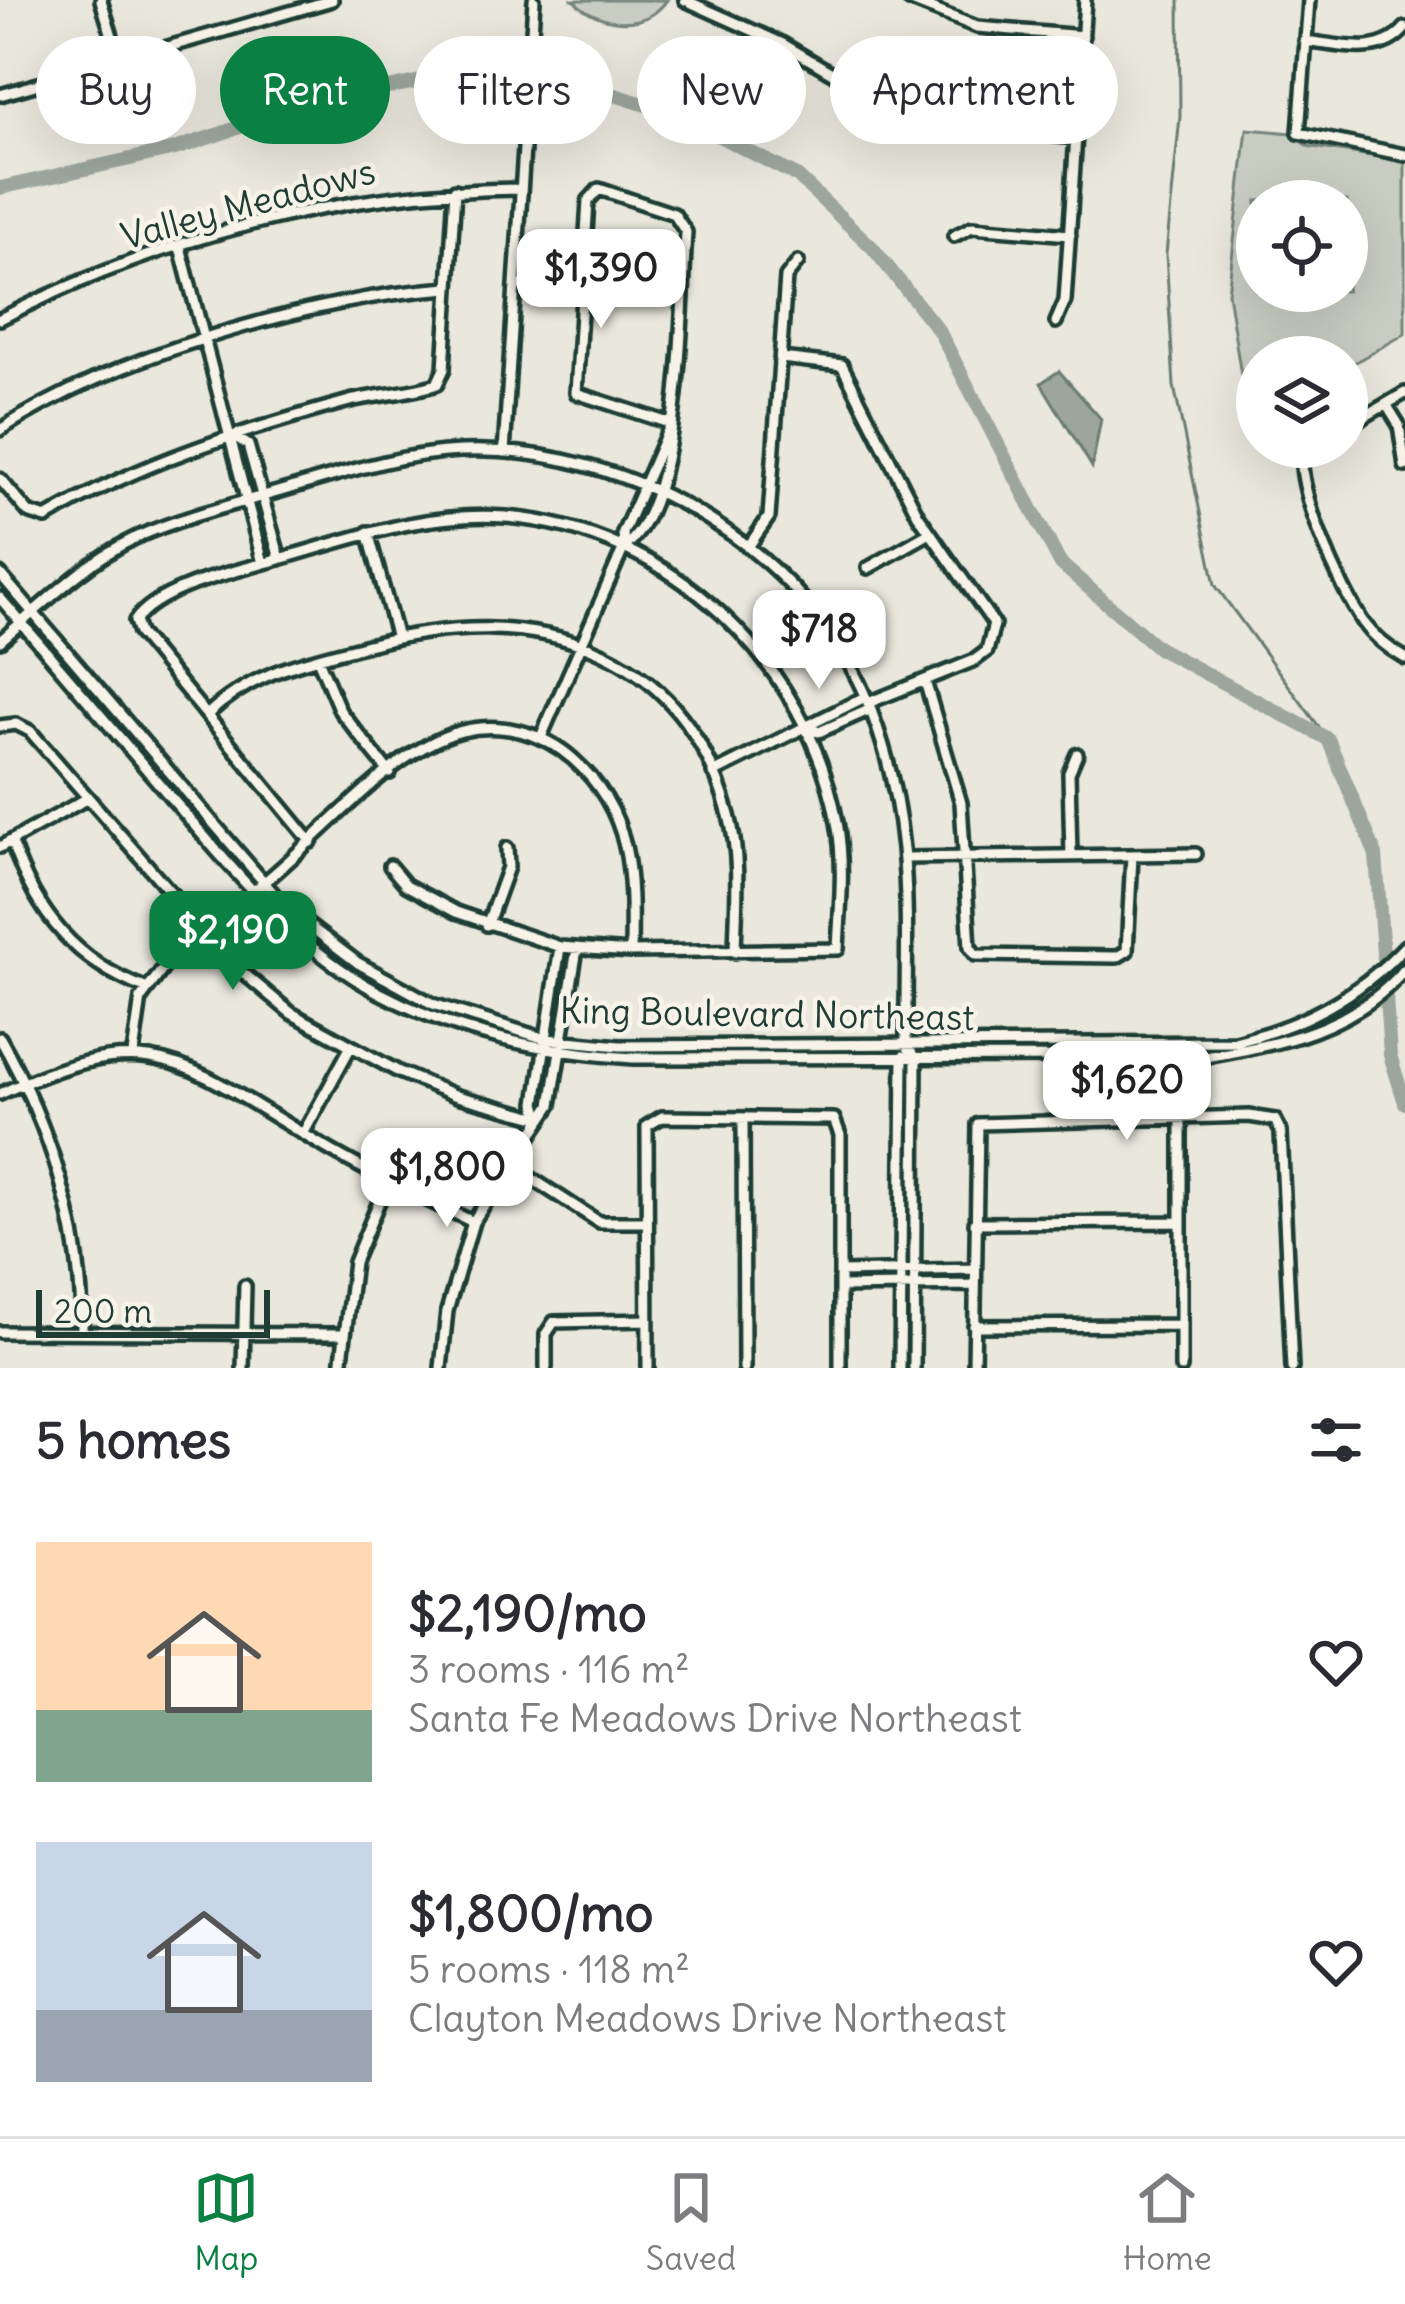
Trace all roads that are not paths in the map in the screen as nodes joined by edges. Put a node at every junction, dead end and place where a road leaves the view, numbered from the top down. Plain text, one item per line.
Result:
1 (101, 0) edge
2 (332, 0) edge
3 (534, 0) edge
4 (685, 0) edge
5 (909, 0) edge
6 (1085, 0) edge
7 (1309, 0) edge
8 (1405, 28) edge
9 (1083, 35) joint
10 (112, 36) edge
11 (196, 40) edge
12 (1305, 41) junction
13 (830, 72) edge
14 (36, 85) edge
15 (0, 95) edge
16 (1076, 144) edge
17 (1405, 155) edge
18 (521, 189) junction
19 (455, 190) junction
20 (1070, 235) junction
21 (954, 236) dead end
22 (180, 247) junction
23 (798, 262) dead end
24 (516, 285) junction
25 (449, 288) junction
26 (581, 290) junction
27 (0, 319) edge
28 (1056, 322) dead end
29 (207, 341) junction
30 (781, 358) junction
31 (1405, 393) edge
32 (1386, 404) junction
33 (1368, 415) edge
34 (672, 424) junction
35 (0, 430) edge
36 (234, 436) junction
37 (504, 452) junction
38 (1405, 466) edge
39 (1305, 468) edge
40 (0, 479) edge
41 (645, 485) junction
42 (657, 491) junction
43 (261, 497) junction
44 (245, 501) junction
45 (368, 532) junction
46 (930, 533) junction
47 (624, 547) junction
48 (748, 547) junction
49 (280, 559) junction
50 (263, 563) junction
51 (868, 568) dead end
52 (0, 574) edge
53 (0, 598) edge
54 (34, 613) junction
55 (21, 623) junction
56 (397, 638) junction
57 (0, 641) edge
58 (583, 645) junction
59 (318, 658) junction
60 (1405, 658) edge
61 (925, 681) junction
62 (868, 703) junction
63 (207, 715) junction
64 (0, 726) edge
65 (808, 728) junction
66 (541, 737) junction
67 (1077, 754) dead end
68 (390, 773) junction
69 (713, 773) junction
70 (88, 798) junction
71 (311, 842) junction
72 (12, 844) junction
73 (0, 847) edge
74 (507, 848) dead end
75 (1196, 854) dead end
76 (967, 856) junction
77 (1071, 856) junction
78 (1132, 856) junction
79 (906, 858) junction
80 (390, 866) dead end
81 (263, 883) junction
82 (251, 891) junction
83 (487, 925) junction
84 (204, 931) junction
85 (560, 946) junction
86 (1405, 946) edge
87 (577, 949) junction
88 (631, 952) junction
89 (735, 952) junction
90 (1405, 969) edge
91 (146, 988) junction
92 (0, 1038) edge
93 (562, 1040) junction
94 (545, 1045) junction
95 (907, 1045) junction
96 (1080, 1045) junction
97 (1096, 1045) junction
98 (350, 1048) junction
99 (560, 1053) junction
100 (134, 1054) junction
101 (902, 1058) junction
102 (916, 1058) junction
103 (1080, 1058) junction
104 (1096, 1058) junction
105 (25, 1082) junction
106 (0, 1094) edge
107 (540, 1118) junction
108 (743, 1118) junction
109 (1079, 1120) junction
110 (1096, 1120) junction
111 (1181, 1120) junction
112 (303, 1134) junction
113 (511, 1165) junction
114 (388, 1180) junction
115 (473, 1222) junction
116 (646, 1222) junction
117 (975, 1222) junction
118 (1181, 1222) junction
119 (974, 1269) junction
120 (915, 1271) junction
121 (841, 1272) junction
122 (901, 1272) junction
123 (974, 1285) junction
124 (244, 1286) dead end
125 (900, 1286) junction
126 (915, 1286) junction
127 (840, 1287) junction
128 (647, 1320) junction
129 (1181, 1325) junction
130 (974, 1326) junction
131 (82, 1330) junction
132 (0, 1332) edge
133 (244, 1332) junction
134 (341, 1334) junction
135 (243, 1368) edge
136 (341, 1368) edge
137 (441, 1368) edge
138 (546, 1368) edge
139 (648, 1368) edge
140 (744, 1368) edge
141 (840, 1368) edge
142 (900, 1368) edge
143 (914, 1368) edge
144 (974, 1368) edge
145 (1181, 1368) edge
146 (1292, 1368) edge

1 - 10 street
2 - 11 street
3 - 18 street
4 - 13 street
5 - 9 street
6 - 9 street
7 - 12 street
8 - 12 street
12 - 17 street
14 - 15 street
16 - 20 street
18 - 19 street, Valley Meadows
18 - 24 street
19 - 22 street, Valley Meadows
19 - 25 street
20 - 21 street
20 - 28 street
22 - 27 street, Valley Meadows
22 - 29 street
23 - 30 street
24 - 26 street
24 - 37 street
25 - 29 street
25 - 36 street
26 - 34 street
26 - 34 street
29 - 35 street
29 - 36 street
30 - 46 street
30 - 48 street
31 - 32 street
32 - 33 street
32 - 38 street
34 - 41 street
34 - 42 street
36 - 40 street
36 - 43 street
36 - 44 street
37 - 41 street
37 - 43 street
39 - 60 street
41 - 42 street
41 - 47 street
42 - 47 street
42 - 48 street
43 - 44 street
43 - 49 street
44 - 50 street
44 - 54 street
45 - 47 street
45 - 49 street
45 - 56 street
46 - 51 street
46 - 61 street
47 - 58 street
47 - 65 street
48 - 62 street
49 - 50 street
50 - 63 street
52 - 54 street, King Boulevard Northeast
53 - 55 street, King Boulevard Northeast
54 - 55 street
54 - 81 street, King Boulevard Northeast
55 - 57 street
55 - 82 street, King Boulevard Northeast
56 - 58 street
56 - 59 street
58 - 66 street
58 - 69 street
59 - 63 street
59 - 68 street
61 - 62 street
61 - 76 street
62 - 65 street
62 - 79 street
63 - 71 street
64 - 70 street
65 - 69 street
65 - 89 street
66 - 68 street
66 - 88 street
67 - 77 street
68 - 71 street
69 - 89 street
70 - 72 street
70 - 84 street
71 - 81 street
72 - 73 street
72 - 91 street
74 - 83 street
75 - 78 street
76 - 77 street
76 - 78 street
76 - 79 street
77 - 78 street
79 - 95 street
80 - 83 street
81 - 82 street
81 - 94 street, King Boulevard Northeast
82 - 84 street
82 - 94 street, King Boulevard Northeast
83 - 85 street
84 - 91 street
84 - 98 street
85 - 87 street
85 - 94 street
86 - 97 street, King Boulevard Northeast
87 - 88 street
87 - 93 street
88 - 89 street
90 - 104 street, King Boulevard Northeast
91 - 100 street
92 - 105 street
93 - 94 street, King Boulevard Northeast
93 - 95 street, King Boulevard Northeast
93 - 99 street
94 - 99 street, King Boulevard Northeast
94 - 107 street
95 - 96 street, King Boulevard Northeast
95 - 101 street
95 - 102 street
96 - 97 street, King Boulevard Northeast
96 - 103 street
97 - 104 street
98 - 107 street
98 - 112 street
99 - 101 street, King Boulevard Northeast
99 - 107 street
100 - 105 street
100 - 112 street
101 - 102 street, King Boulevard Northeast
101 - 122 street
102 - 103 street, King Boulevard Northeast
102 - 120 street
103 - 104 street, King Boulevard Northeast
103 - 109 street
104 - 110 street
105 - 106 street
105 - 131 street
107 - 113 street
108 - 116 street
108 - 121 street
108 - 140 street
109 - 110 street
109 - 117 street
110 - 111 street
111 - 118 street
111 - 146 street
112 - 114 street
113 - 115 street
113 - 116 street
114 - 115 street
114 - 134 street
115 - 137 street
116 - 128 street
117 - 118 street
117 - 119 street
118 - 129 street
119 - 120 street
119 - 123 street
120 - 122 street
120 - 126 street
121 - 122 street
121 - 127 street
122 - 125 street
123 - 126 street
123 - 130 street
124 - 133 street
125 - 126 street
125 - 127 street
125 - 142 street
126 - 143 street
127 - 141 street
128 - 138 street
128 - 139 street
129 - 130 street
129 - 145 street
130 - 144 street
131 - 132 street
131 - 133 street
133 - 134 street
133 - 135 street
134 - 136 street

